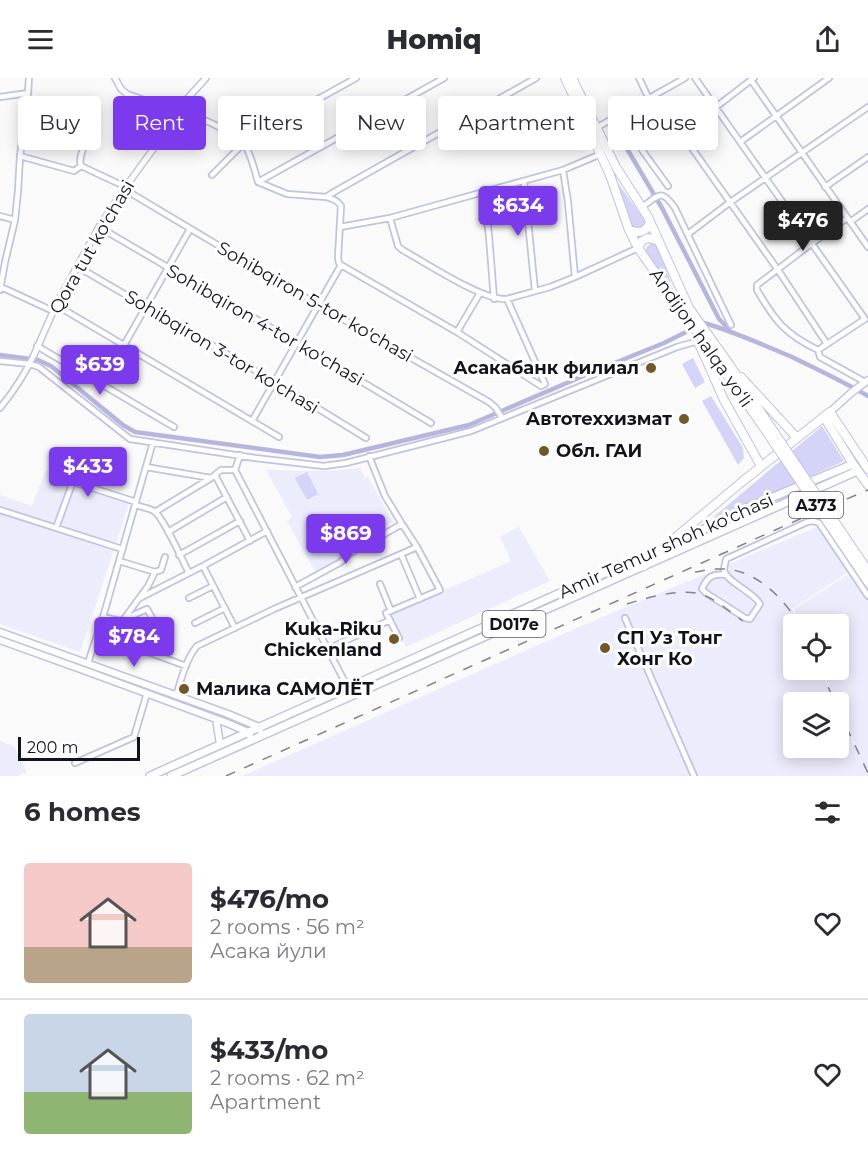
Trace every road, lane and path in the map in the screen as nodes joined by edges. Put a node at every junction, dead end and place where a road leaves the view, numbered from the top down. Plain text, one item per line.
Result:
1 (29, 78) edge
2 (115, 78) edge
3 (206, 78) edge
4 (356, 78) edge
5 (444, 78) edge
6 (537, 78) edge
7 (565, 78) edge
8 (572, 78) edge
9 (639, 78) edge
10 (685, 78) edge
11 (695, 78) edge
12 (829, 78) edge
13 (752, 79) edge
14 (28, 93) junction
15 (28, 96) edge
16 (133, 96) edge
17 (190, 96) edge
18 (323, 96) edge
19 (581, 96) edge
20 (648, 96) edge
21 (655, 96) edge
22 (708, 96) edge
23 (0, 97) edge
24 (718, 105) edge
25 (868, 107) edge
26 (718, 110) edge
27 (776, 116) junction
28 (608, 121) edge
29 (596, 128) joint
30 (740, 142) junction
31 (21, 150) edge
32 (83, 150) edge
33 (153, 150) edge
34 (237, 150) edge
35 (248, 150) edge
36 (692, 150) edge
37 (603, 151) junction
38 (802, 153) junction
39 (20, 156) junction
40 (868, 157) edge
41 (81, 166) junction
42 (563, 170) junction
43 (212, 175) dead end
44 (765, 178) junction
45 (524, 181) junction
46 (258, 182) junction
47 (668, 186) dead end
48 (825, 187) junction
49 (125, 188) junction
50 (484, 192) junction
51 (326, 198) junction
52 (729, 203) junction
53 (645, 205) junction
54 (868, 209) edge
55 (0, 216) edge
56 (390, 218) junction
57 (15, 220) junction
58 (849, 220) junction
59 (650, 222) junction
60 (340, 226) junction
61 (99, 227) junction
62 (190, 229) junction
63 (629, 230) junction
64 (688, 234) junction
65 (659, 241) junction
66 (811, 244) junction
67 (868, 247) edge
68 (638, 248) junction
69 (2, 261) edge
70 (341, 265) junction
71 (78, 267) junction
72 (168, 267) junction
73 (777, 270) junction
74 (575, 277) junction
75 (1, 288) edge
76 (536, 291) junction
77 (480, 293) junction
78 (494, 299) junction
79 (507, 300) junction
80 (318, 305) junction
81 (146, 307) junction
82 (54, 308) junction
83 (867, 318) edge
84 (690, 321) junction
85 (731, 325) dead end
86 (457, 332) junction
87 (698, 341) junction
88 (297, 343) junction
89 (827, 344) junction
90 (37, 346) junction
91 (123, 346) junction
92 (818, 350) junction
93 (34, 355) joint
94 (0, 361) edge
95 (30, 363) junction
96 (729, 364) junction
97 (275, 382) junction
98 (865, 382) edge
99 (102, 384) junction
100 (0, 408) edge
101 (827, 415) junction
102 (502, 417) junction
103 (252, 421) junction
104 (431, 423) dead end
105 (174, 427) dead end
106 (767, 427) junction
107 (279, 437) dead end
108 (366, 438) dead end
109 (797, 438) junction
110 (153, 442) junction
111 (240, 455) junction
112 (369, 456) junction
113 (867, 464) edge
114 (761, 466) junction
115 (146, 467) junction
116 (855, 468) junction
117 (235, 470) junction
118 (213, 477) junction
119 (868, 485) edge
120 (227, 497) junction
121 (136, 504) junction
122 (0, 510) edge
123 (155, 512) junction
124 (240, 521) junction
125 (402, 524) junction
126 (56, 528) junction
127 (267, 531) junction
128 (168, 532) junction
129 (250, 541) junction
130 (417, 547) junction
131 (123, 549) junction
132 (660, 551) junction
133 (401, 554) junction
134 (179, 555) junction
135 (165, 557) dead end
136 (119, 561) junction
137 (203, 566) junction
138 (644, 566) junction
139 (868, 571) edge
140 (155, 572) junction
141 (189, 573) junction
142 (726, 575) junction
143 (868, 582) edge
144 (380, 584) dead end
145 (213, 586) junction
146 (295, 587) junction
147 (868, 596) edge
148 (301, 597) junction
149 (140, 598) junction
150 (189, 598) dead end
151 (420, 599) junction
152 (225, 608) junction
153 (391, 611) junction
154 (103, 617) junction
155 (625, 618) dead end
156 (122, 620) junction
157 (390, 620) junction
158 (195, 623) dead end
159 (235, 628) junction
160 (0, 632) edge
161 (399, 638) dead end
162 (0, 640) edge
163 (328, 650) junction
164 (161, 656) junction
165 (88, 663) junction
166 (186, 666) junction
167 (348, 688) junction
168 (147, 693) junction
169 (176, 696) junction
170 (216, 719) junction
171 (259, 727) junction
172 (248, 732) junction
173 (263, 735) junction
174 (252, 740) junction
175 (220, 744) junction
176 (75, 763) dead end
177 (150, 776) edge
178 (171, 776) edge
179 (694, 776) edge

1 - 14 street
2 - 16 street
3 - 17 street, Qora tut ko'chasi
4 - 18 street
5 - 46 street
6 - 51 street
7 - 37 highway, Andijon halqa yo‘li / A373
8 - 19 highway, Andijon halqa yo‘li / A373
9 - 20 street
10 - 21 street
11 - 22 street
12 - 27 street
13 - 24 street
13 - 27 street
14 - 15 street
14 - 23 street
25 - 38 street
26 - 30 street
27 - 30 street
27 - 38 street
28 - 29 street
29 - 37 highway, Andijon halqa yo‘li / A373
30 - 44 street
31 - 39 street
32 - 41 street
33 - 49 street, Qora tut ko'chasi
34 - 43 street
35 - 46 street
36 - 52 street
37 - 42 street
37 - 47 street
37 - 53 highway, Andijon halqa yo‘li / A373
37 - 63 highway, Andijon halqa yo‘li / A373
38 - 44 street
38 - 48 street
39 - 41 street
39 - 57 street
40 - 48 street
41 - 49 street, Sohibqiron 5-tor ko'chasi
42 - 45 street
42 - 74 street
44 - 52 street
44 - 66 street
45 - 50 street
45 - 76 street
46 - 51 street
48 - 58 street
49 - 61 street, Qora tut ko'chasi
49 - 62 street, Sohibqiron 5-tor ko'chasi
50 - 56 street
50 - 78 street
51 - 60 street
52 - 64 street
52 - 73 street
53 - 59 highway, Andijon halqa yo‘li / A373
53 - 64 street
54 - 58 street
55 - 57 street
56 - 60 street
56 - 77 street
57 - 69 street
58 - 66 street
58 - 67 street
59 - 63 highway
59 - 65 highway, Andijon halqa yo‘li / A373
60 - 70 street
61 - 71 street, Qora tut ko'chasi
61 - 72 street, Sohibqiron 4-tor ko'chasi
62 - 72 street
62 - 80 street, Sohibqiron 5-tor ko'chasi
63 - 68 highway, Andijon halqa yo‘li / A373
64 - 85 street
65 - 68 highway
65 - 96 highway, Andijon halqa yo‘li / A373
66 - 73 street
66 - 83 street
68 - 74 street
68 - 84 highway, Andijon halqa yo‘li / A373
69 - 75 street
70 - 80 street
70 - 86 street
71 - 81 street, Sohibqiron 3-tor ko'chasi
71 - 82 street, Qora tut ko'chasi
72 - 81 street
72 - 88 street, Sohibqiron 4-tor ko'chasi
73 - 89 street
73 - 92 street
74 - 76 street
75 - 82 street
76 - 79 street
77 - 78 street
77 - 86 street
78 - 79 street
79 - 86 street
80 - 88 street
80 - 102 street, Sohibqiron 5-tor ko'chasi
81 - 91 street
81 - 97 street, Sohibqiron 3-tor ko'chasi
82 - 90 street, Qora tut ko'chasi
82 - 91 street
83 - 89 street
84 - 87 highway
84 - 106 highway, Andijon halqa yo‘li / A373
87 - 102 street
87 - 114 highway
88 - 97 street
88 - 104 street, Sohibqiron 4-tor ko'chasi
89 - 92 street
90 - 93 street, Qora tut ko'chasi
90 - 99 street
91 - 99 street
91 - 103 street
92 - 98 street
93 - 95 street, Qora tut ko'chasi
94 - 95 street
95 - 100 street, Qora tut ko'chasi
95 - 110 street
96 - 106 highway, Andijon halqa yo‘li / A373
96 - 109 highway
97 - 103 street
97 - 108 street, Sohibqiron 3-tor ko'chasi
98 - 101 main road
99 - 105 street
101 - 109 highway, Amir Temur shoh ko'chasi
101 - 113 highway
101 - 116 highway
102 - 112 street
103 - 107 street
106 - 139 highway, Andijon halqa yo‘li / A373, bridge
106 - 143 highway, Andijon halqa yo‘li / A373, bridge
109 - 114 highway, Amir Temur shoh ko'chasi
110 - 111 street
110 - 115 street
111 - 112 street
111 - 117 street
112 - 125 street
113 - 116 highway
114 - 132 highway, Amir Temur shoh ko'chasi
115 - 118 street
115 - 121 street
116 - 119 highway
116 - 132 main road, Amir Temur shoh ko'chasi / D017e
116 - 138 main road, Amir Temur shoh ko'chasi / D017e
117 - 118 street
117 - 127 street
118 - 120 street
118 - 123 street
120 - 124 street
120 - 128 street
121 - 123 street
121 - 126 street
121 - 131 street
122 - 126 street
123 - 128 street
124 - 129 street
124 - 134 street
125 - 130 street
125 - 146 street
126 - 131 street
127 - 129 street
127 - 146 street
128 - 134 street
129 - 137 street
130 - 133 street
130 - 151 street
131 - 136 street
132 - 138 highway, Amir Temur shoh ko'chasi
132 - 167 main road, Amir Temur shoh ko'chasi / D017e
133 - 148 street
133 - 151 street
134 - 141 street
135 - 140 street
136 - 140 street
136 - 154 street
137 - 141 street
137 - 145 street
138 - 173 main road, Amir Temur shoh ko'chasi / D017e
140 - 149 street
141 - 149 street
142 - 142 street
142 - 147 street
144 - 153 street
145 - 150 street
145 - 152 street
146 - 148 street
148 - 159 street
148 - 163 street
149 - 156 street
151 - 153 street
152 - 158 street
152 - 159 street
153 - 157 street
154 - 156 street
154 - 165 street
155 - 179 street
156 - 164 street
156 - 164 street
157 - 161 street
157 - 163 street
159 - 166 street
160 - 165 main road
162 - 168 main road
163 - 167 street
164 - 166 street
165 - 169 main road
166 - 169 street
167 - 171 main road, Amir Temur shoh ko'chasi / D017e
168 - 170 main road
168 - 176 street
169 - 171 main road
170 - 172 main road
170 - 175 main road
171 - 172 main road, Amir Temur shoh ko'chasi / D017e
171 - 173 main road
172 - 174 main road
172 - 175 main road, Amir Temur shoh ko'chasi / D017e
173 - 174 main road, Amir Temur shoh ko'chasi / D017e
174 - 178 main road, Amir Temur shoh ko'chasi / D017e
175 - 177 main road, Amir Temur shoh ko'chasi / D017e

